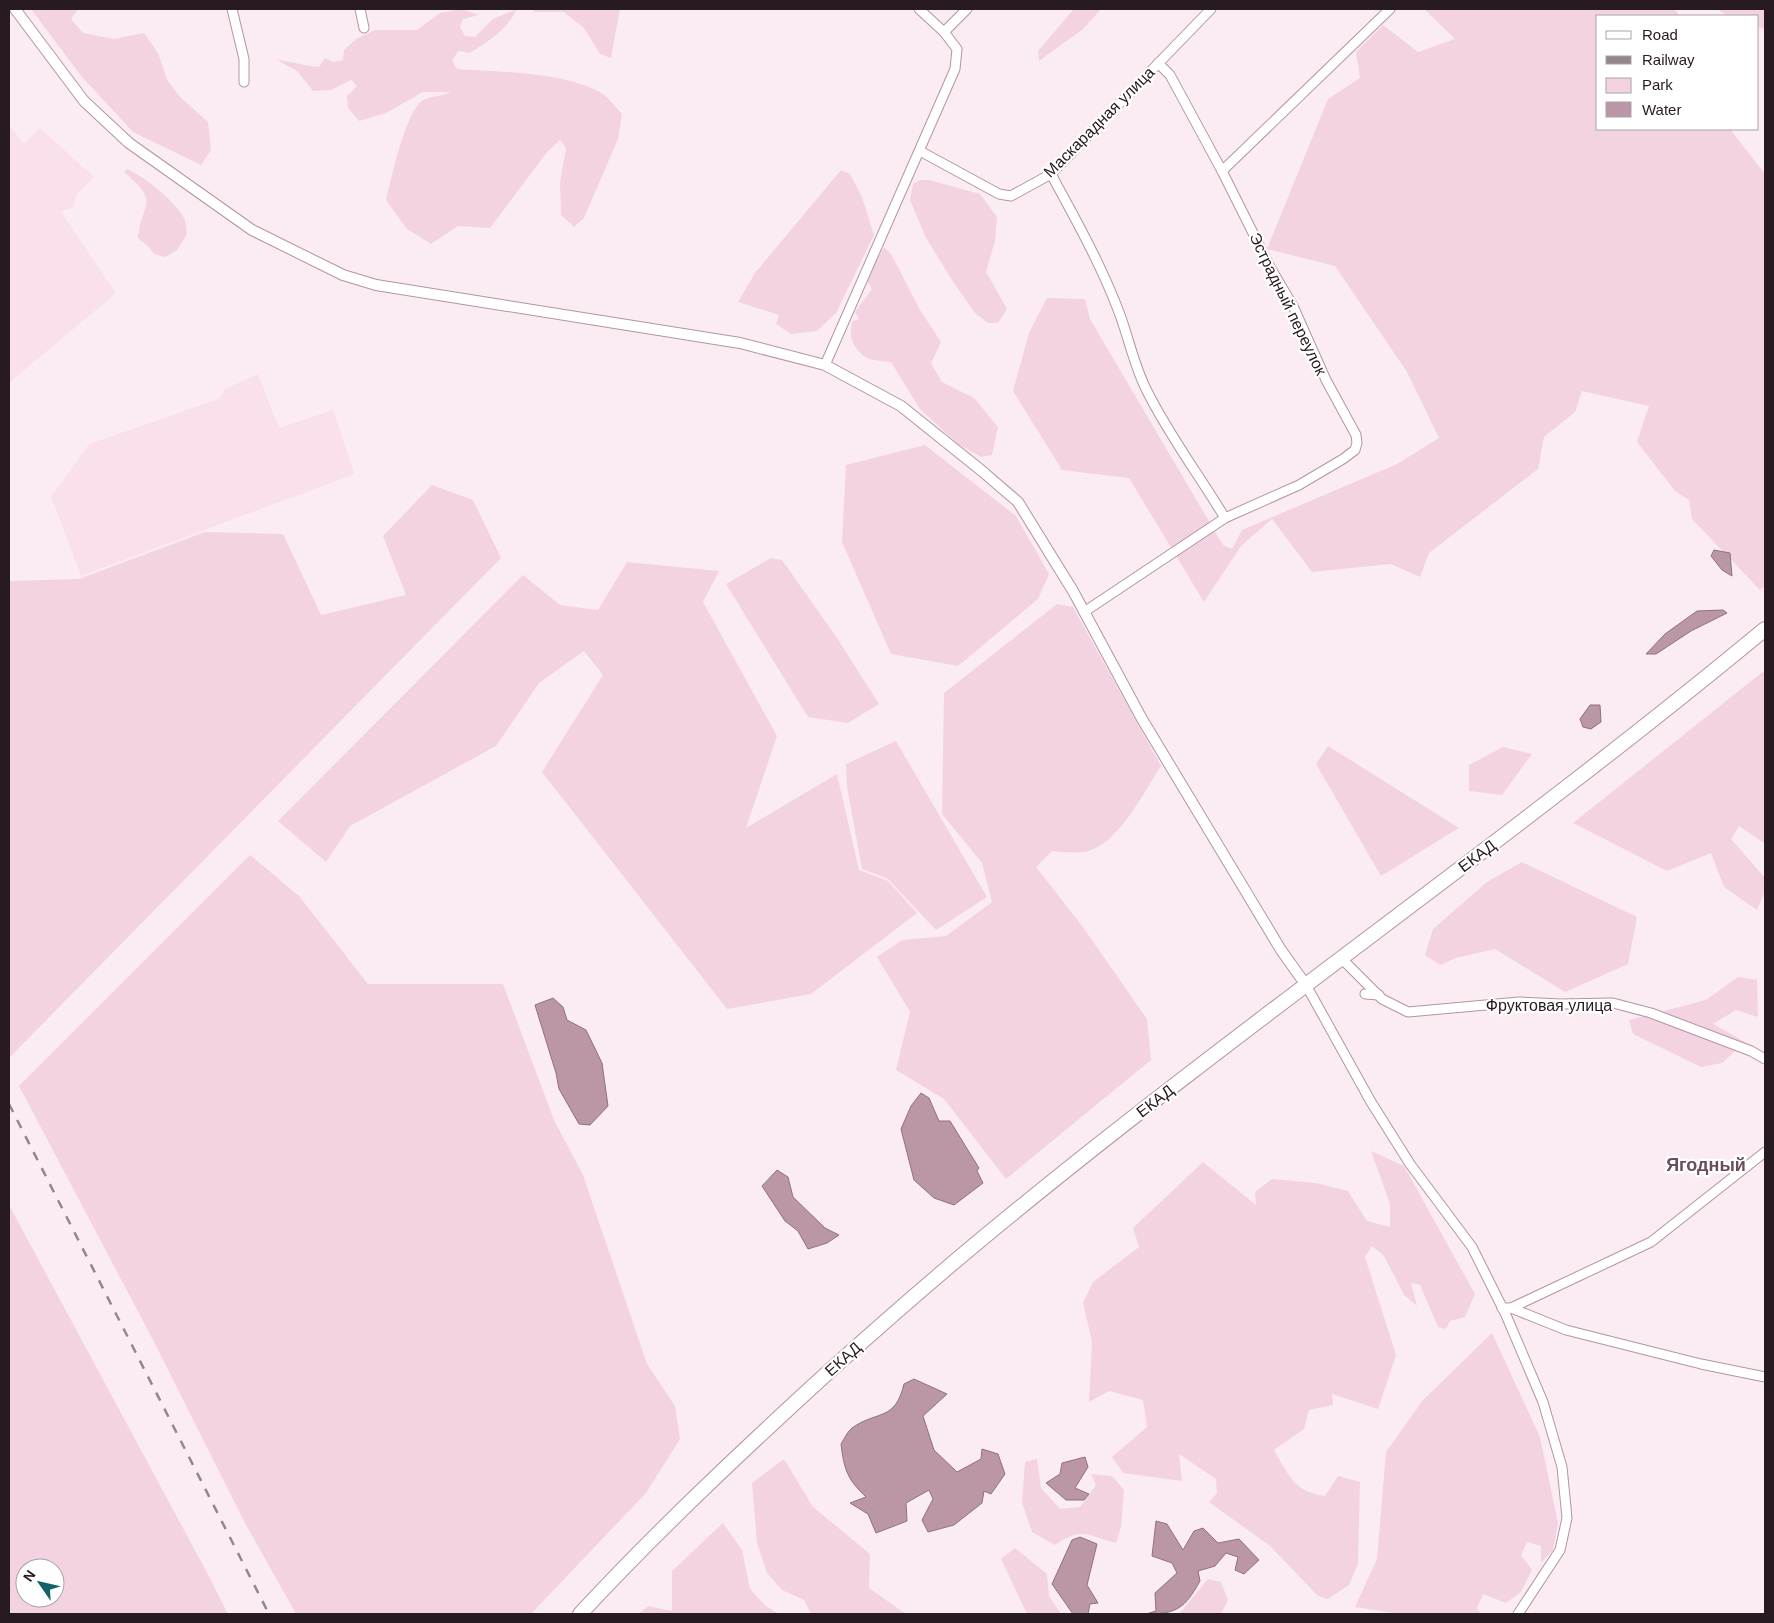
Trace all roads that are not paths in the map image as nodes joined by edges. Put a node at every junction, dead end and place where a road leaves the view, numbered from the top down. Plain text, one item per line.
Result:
1 (15, 9) edge
2 (232, 9) edge
3 (360, 9) edge
4 (920, 9) edge
5 (967, 9) edge
6 (1211, 9) edge
7 (1390, 9) edge
8 (364, 28) dead end
9 (944, 32) junction
10 (1158, 63) junction
11 (244, 82) dead end
12 (920, 151) junction
13 (1222, 171) junction
14 (1051, 174) junction
15 (825, 365) junction
16 (1225, 518) junction
17 (1084, 612) junction
18 (1765, 629) edge
19 (1342, 959) junction
20 (1306, 985) junction
21 (1365, 994) dead end
22 (1379, 995) junction
23 (1765, 1058) edge
24 (1765, 1152) edge
25 (1507, 1308) junction
26 (1765, 1377) edge
27 (580, 1614) edge
28 (1518, 1614) edge

1 - 15 street
2 - 11 street
3 - 8 street
4 - 9 street
5 - 9 street
6 - 10 street, Маскарадная улица
7 - 13 street
9 - 12 street
10 - 13 street, Эстрадный переулок
10 - 14 street, Маскарадная улица
12 - 14 street, Маскарадная улица
12 - 15 street
13 - 16 street, Эстрадный переулок
14 - 16 street
15 - 17 street
16 - 17 street
17 - 20 street
18 - 19 highway, ЕКАД
19 - 20 highway, ЕКАД
19 - 22 street, Фруктовая улица
20 - 25 street
20 - 27 highway, ЕКАД
21 - 22 street
22 - 23 street, Фруктовая улица
24 - 25 street
25 - 26 street
25 - 28 street

